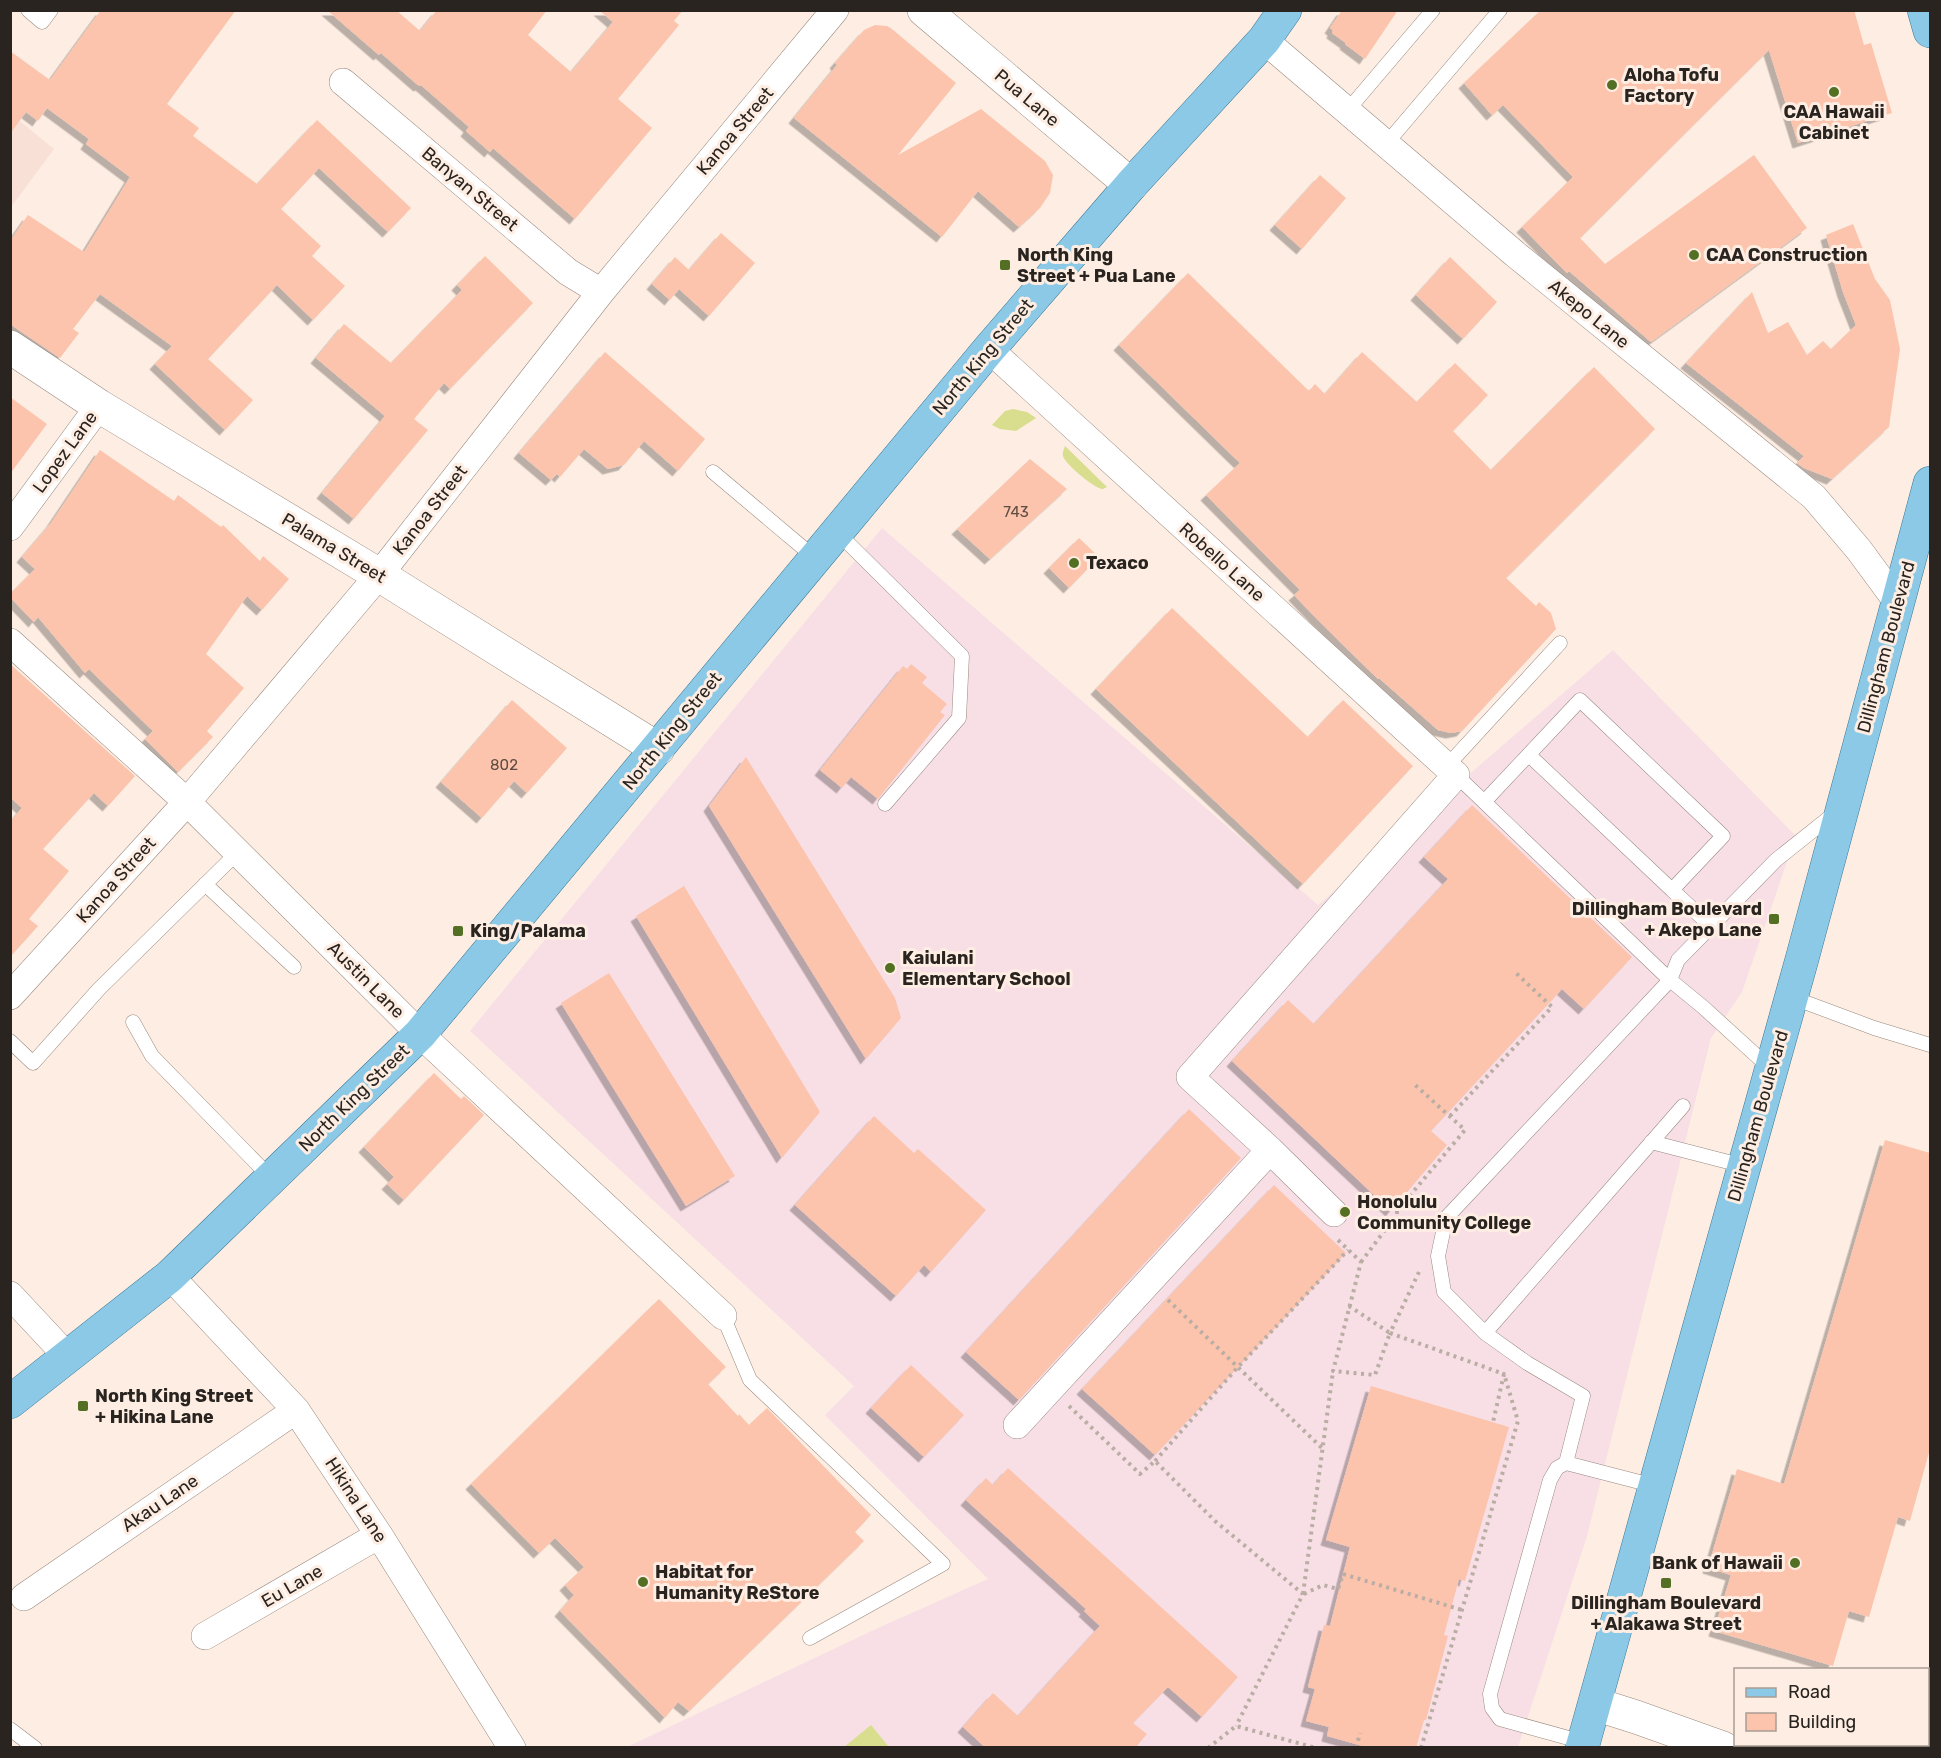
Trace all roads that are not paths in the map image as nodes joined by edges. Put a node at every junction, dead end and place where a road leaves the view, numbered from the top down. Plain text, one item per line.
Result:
1 (28, 10) edge
2 (51, 10) edge
3 (835, 10) edge
4 (924, 10) edge
5 (1285, 10) edge
6 (1433, 10) edge
7 (1500, 10) edge
8 (1924, 10) edge
9 (1930, 32) edge
10 (1264, 40) junction
11 (343, 82) dead end
12 (1347, 111) junction
13 (1386, 144) junction
14 (1131, 185) junction
15 (601, 292) junction
16 (10, 347) edge
17 (988, 349) junction
18 (99, 406) junction
19 (713, 472) dead end
20 (1929, 493) edge
21 (10, 527) edge
22 (836, 531) junction
23 (814, 557) junction
24 (379, 575) junction
25 (1898, 603) junction
26 (10, 642) edge
27 (1560, 643) dead end
28 (658, 749) junction
29 (1529, 755) junction
30 (1451, 770) junction
31 (187, 802) junction
32 (1484, 802) junction
33 (885, 804) dead end
34 (1843, 806) junction
35 (237, 853) junction
36 (205, 884) junction
37 (1672, 890) junction
38 (1711, 926) junction
39 (294, 967) dead end
40 (1670, 980) junction
41 (10, 996) edge
42 (1791, 997) junction
43 (133, 1022) dead end
44 (420, 1034) junction
45 (10, 1041) edge
46 (1930, 1045) edge
47 (1771, 1070) junction
48 (1683, 1107) dead end
49 (1651, 1142) junction
50 (1270, 1150) junction
51 (1744, 1166) junction
52 (271, 1178) junction
53 (1333, 1223) road end
54 (170, 1276) junction
55 (10, 1295) edge
56 (723, 1316) joint
57 (1485, 1333) junction
58 (67, 1356) junction
59 (10, 1402) edge
60 (296, 1410) junction
61 (1017, 1425) dead end
62 (1566, 1463) junction
63 (1655, 1486) junction
64 (379, 1535) junction
65 (24, 1597) dead end
66 (206, 1636) dead end
67 (810, 1638) dead end
68 (1595, 1704) junction
69 (10, 1729) edge
70 (1582, 1745) edge
71 (35, 1748) edge
72 (512, 1748) edge
73 (1722, 1748) edge

1 - 2 lane
3 - 15 street, Kanoa Street
4 - 14 street, Pua Lane
5 - 10 main road, North King Street
6 - 12 lane
7 - 13 lane
8 - 9 main road
10 - 12 street, Akepo Lane
10 - 14 main road, North King Street
11 - 15 street, Banyan Street
12 - 13 street, Akepo Lane
13 - 25 street, Akepo Lane
14 - 17 main road, North King Street
15 - 24 street, Kanoa Street
16 - 18 street, Palama Street
17 - 22 main road, North King Street
17 - 30 street, Robello Lane
18 - 21 street, Lopez Lane
18 - 24 street, Palama Street
19 - 23 lane
20 - 25 main road, Dillingham Boulevard
22 - 23 main road, North King Street
22 - 33 lane
23 - 28 main road, North King Street
24 - 28 street, Palama Street
24 - 31 street, Kanoa Street
25 - 34 main road, Dillingham Boulevard
26 - 31 street, Austin Lane
27 - 30 lane
28 - 44 main road, North King Street
29 - 32 lane
29 - 37 lane
29 - 37 lane
30 - 32 lane
30 - 50 street
31 - 35 street, Austin Lane
31 - 41 street, Kanoa Street
32 - 40 lane
34 - 38 lane
34 - 42 main road, Dillingham Boulevard
35 - 36 lane
35 - 44 street, Austin Lane
36 - 39 lane
36 - 45 lane
37 - 38 lane
38 - 40 lane
40 - 47 lane
40 - 57 lane
42 - 46 lane
42 - 47 main road, Dillingham Boulevard
43 - 52 lane
44 - 52 main road, North King Street
44 - 56 street, Austin Lane
47 - 51 main road, Dillingham Boulevard
48 - 49 lane
49 - 51 lane
49 - 57 lane
50 - 53 street
50 - 61 street
51 - 63 main road, Dillingham Boulevard
52 - 54 main road, North King Street
54 - 58 main road, North King Street
54 - 60 street, Hikina Lane
55 - 58 street
56 - 67 lane
57 - 62 lane
58 - 59 main road, North King Street
60 - 64 street, Hikina Lane
60 - 65 street, Akau Lane
62 - 63 lane
62 - 70 lane
63 - 68 main road, Dillingham Boulevard
64 - 66 street, Eu Lane
64 - 72 street, Hikina Lane
68 - 70 main road, Dillingham Boulevard
68 - 73 street
69 - 71 lane

